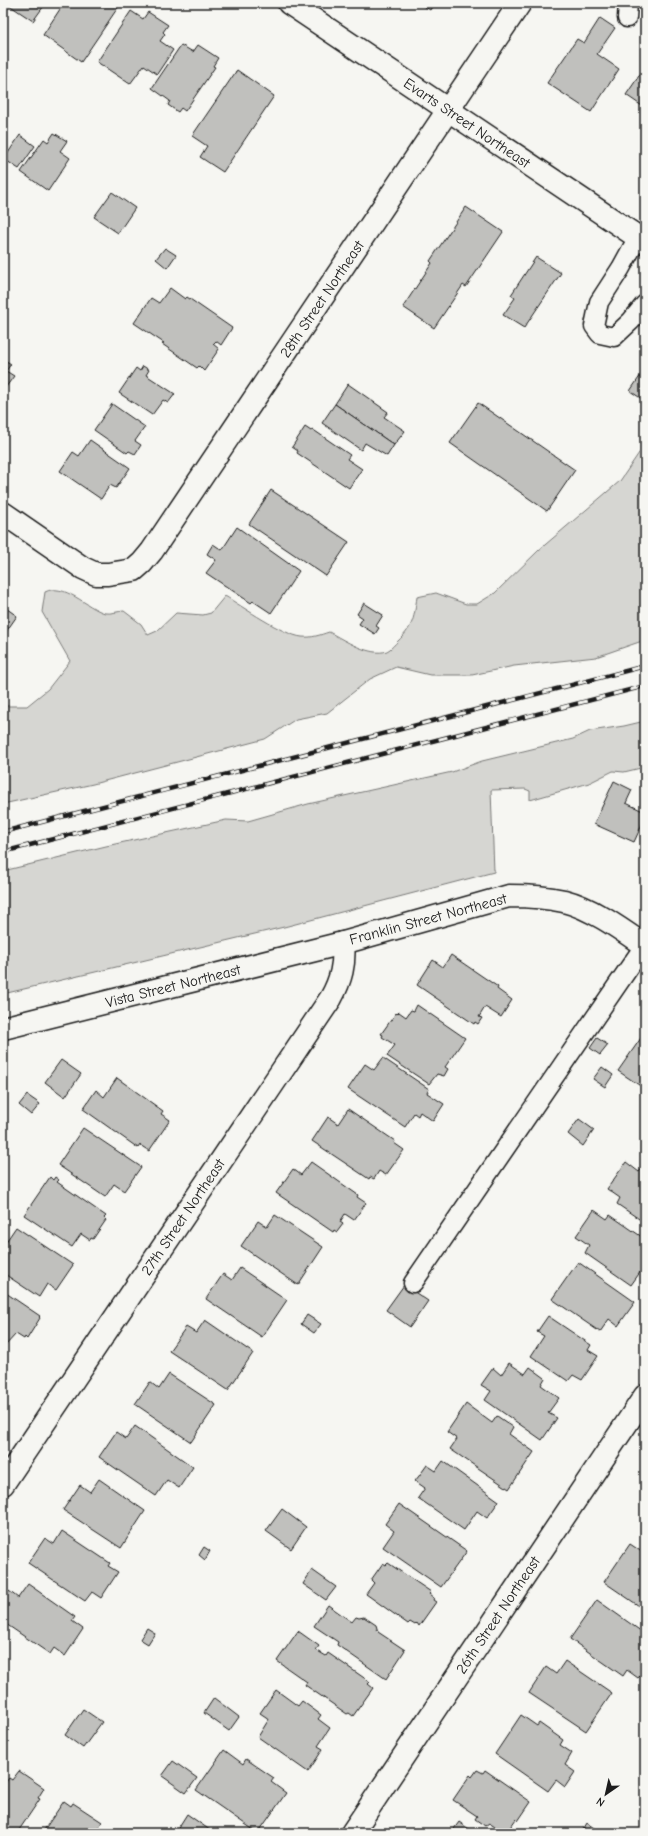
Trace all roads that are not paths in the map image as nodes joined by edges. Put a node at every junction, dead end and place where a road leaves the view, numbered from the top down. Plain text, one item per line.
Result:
1 (289, 3) edge
2 (520, 3) edge
3 (448, 111) junction
4 (641, 240) edge
5 (645, 304) edge
6 (3, 513) edge
7 (343, 943) junction
8 (644, 946) edge
9 (3, 1028) edge
10 (413, 1283) dead end
11 (645, 1396) edge
12 (3, 1484) edge
13 (352, 1833) edge

1 - 3 street, Evarts Street Northeast
2 - 3 street, 28th Street Northeast
3 - 4 street, Evarts Street Northeast
3 - 6 street, 28th Street Northeast
4 - 5 lane
7 - 8 street, Franklin Street Northeast
7 - 9 street, Vista Street Northeast
7 - 12 street, 27th Street Northeast
8 - 10 lane
11 - 13 street, 26th Street Northeast

